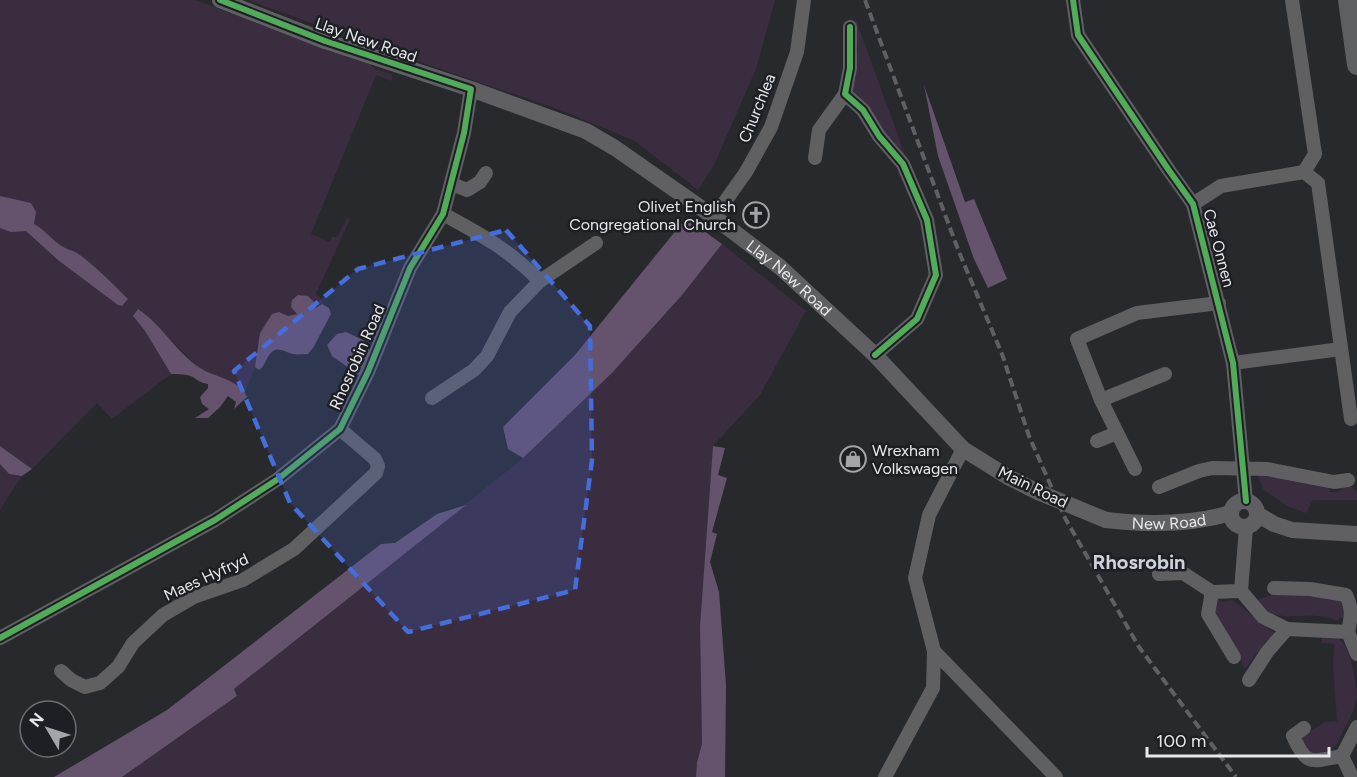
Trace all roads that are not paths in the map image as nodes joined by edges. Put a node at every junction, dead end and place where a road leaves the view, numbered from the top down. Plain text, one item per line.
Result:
1 (220, 0) edge
2 (804, 0) edge
3 (1073, 0) edge
4 (1292, 0) edge
5 (1348, 0) edge
6 (849, 27) dead end
7 (1357, 64) edge
8 (471, 89) junction
9 (845, 94) junction
10 (815, 158) dead end
11 (1304, 172) junction
12 (486, 173) dead end
13 (452, 184) junction
14 (1193, 204) junction
15 (442, 214) junction
16 (714, 217) junction
17 (596, 243) dead end
18 (540, 282) junction
19 (1219, 303) junction
20 (1341, 349) junction
21 (875, 355) junction
22 (1233, 363) junction
23 (1165, 374) dead end
24 (432, 398) dead end
25 (1101, 400) junction
26 (1351, 419) dead end
27 (340, 429) junction
28 (1117, 433) junction
29 (1097, 441) dead end
30 (963, 449) junction
31 (1242, 468) junction
32 (1135, 469) dead end
33 (1339, 483) dead end
34 (1159, 487) dead end
35 (1250, 514) junction
36 (1106, 520) joint
37 (1357, 534) edge
38 (1159, 574) dead end
39 (1274, 588) dead end
40 (1241, 591) junction
41 (1212, 592) junction
42 (1287, 629) junction
43 (1348, 632) junction
44 (0, 638) edge
45 (934, 651) junction
46 (1357, 654) edge
47 (1234, 657) dead end
48 (61, 671) dead end
49 (1249, 680) dead end
50 (1357, 727) edge
51 (1295, 733) dead end
52 (1342, 756) junction
53 (1353, 771) edge
54 (885, 777) edge
55 (1056, 777) edge

1 - 8 main road, Llay New Road
2 - 16 street, Churchlea
3 - 14 street, Cae Onnen
4 - 11 street
5 - 7 highway
6 - 9 street
8 - 13 street, Rhosrobin Road
8 - 16 main road, Llay New Road
9 - 10 street
9 - 21 street
11 - 14 street
11 - 20 street
12 - 13 street
13 - 15 street, Rhosrobin Road
14 - 19 street, Cae Onnen
15 - 18 street
15 - 27 street, Rhosrobin Road
16 - 21 main road, Llay New Road
17 - 18 street
18 - 24 street
19 - 22 street, Cae Onnen
19 - 25 street
20 - 22 street
20 - 26 street
21 - 30 main road, Llay New Road
22 - 31 street, Cae Onnen
23 - 25 street
25 - 28 street
27 - 44 street, Rhosrobin Road
27 - 48 street, Maes Hyfryd
28 - 29 street
28 - 32 street
30 - 36 main road, Main Road, bridge
30 - 45 street
31 - 33 street
31 - 34 street
31 - 35 street, Cae Onnen
35 - 36 main road, New Road
35 - 37 main road, New Road
35 - 40 street, Cae Onnen
38 - 41 street
39 - 43 street
40 - 41 street
40 - 42 street
41 - 47 street
42 - 43 street
42 - 49 street
43 - 46 street
45 - 54 street
45 - 55 street
50 - 52 street
51 - 52 street
52 - 53 street

